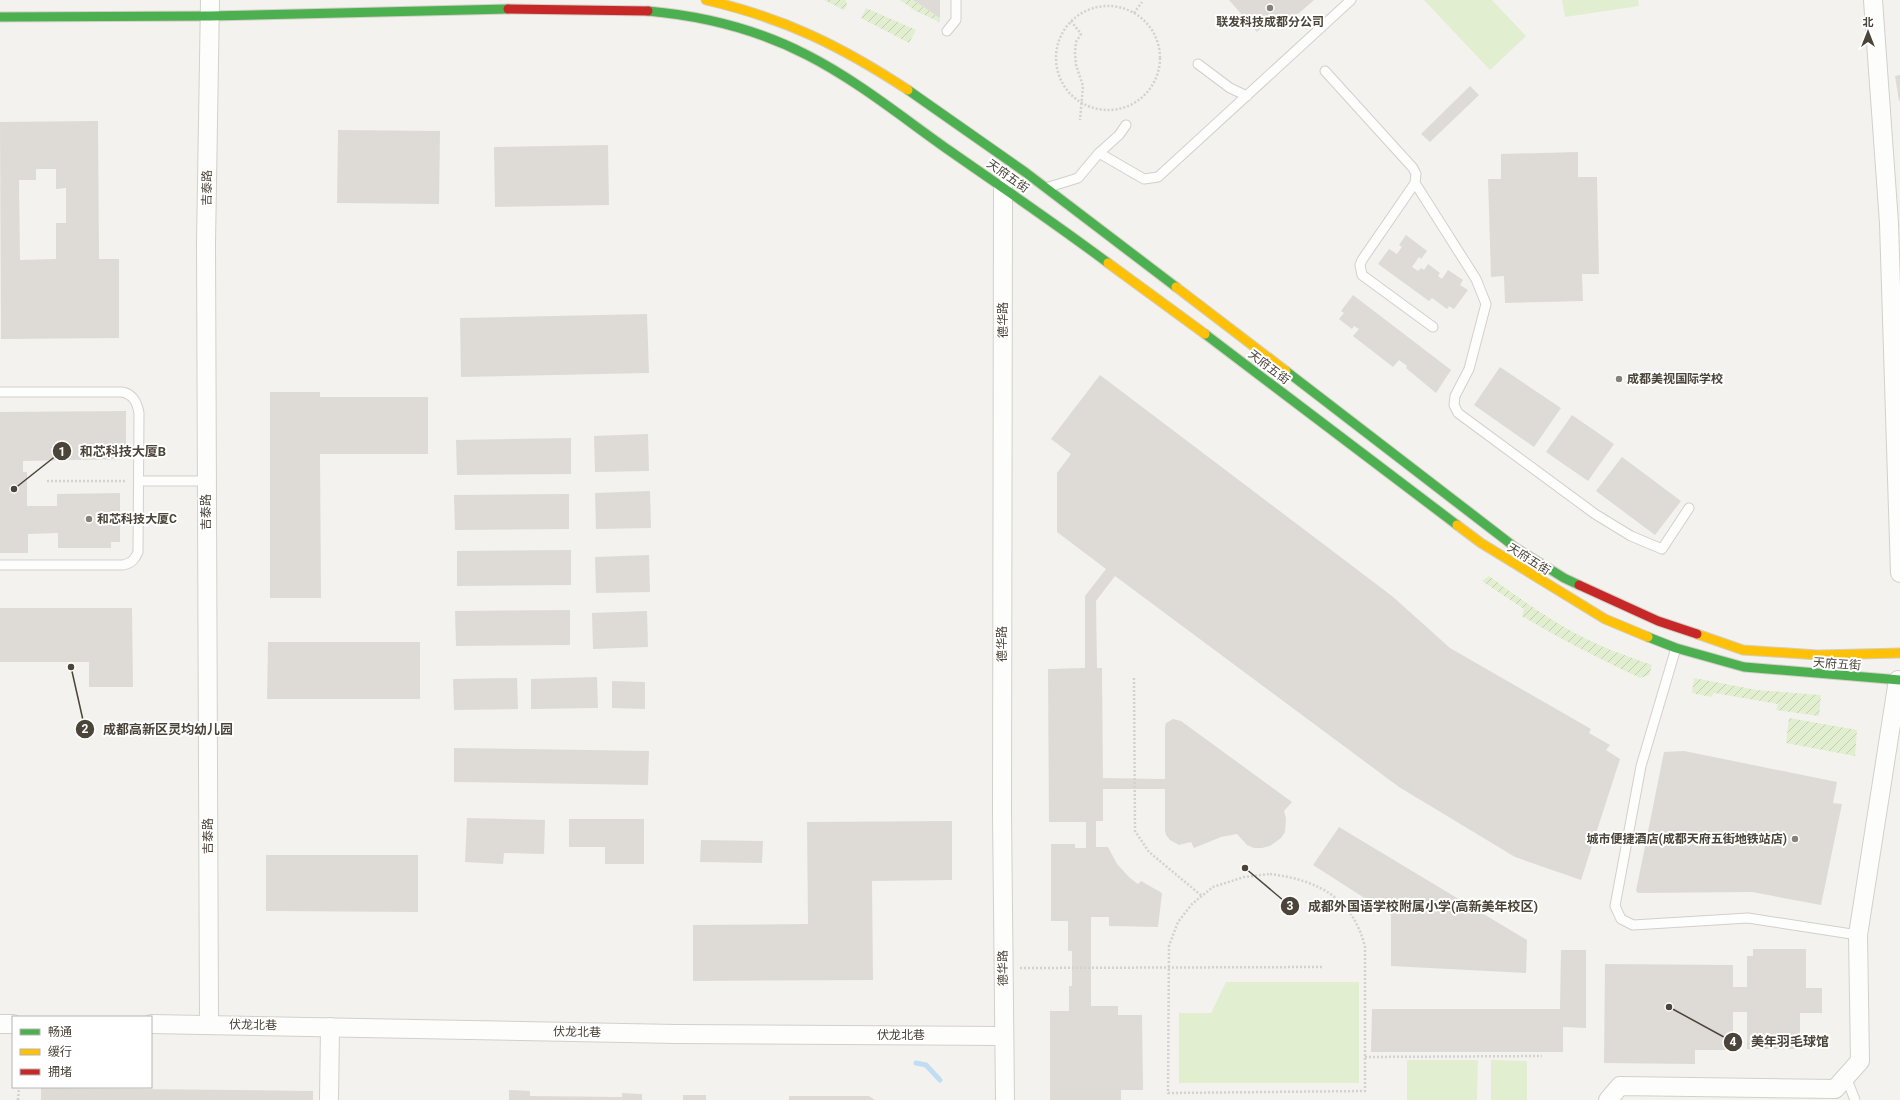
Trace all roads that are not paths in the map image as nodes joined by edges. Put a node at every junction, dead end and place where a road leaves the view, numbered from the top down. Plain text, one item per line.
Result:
1 (706, 0) edge
2 (956, 0) edge
3 (1351, 0) edge
4 (1873, 0) edge
5 (210, 8) edge
6 (0, 18) edge
7 (947, 31) dead end
8 (1198, 64) dead end
9 (1325, 71) dead end
10 (1247, 96) junction
11 (1126, 125) dead end
12 (1099, 153) junction
13 (1415, 184) junction
14 (1003, 188) junction
15 (1047, 188) junction
16 (1433, 327) dead end
17 (0, 392) edge
18 (139, 481) junction
19 (206, 481) junction
20 (1689, 508) dead end
21 (0, 565) edge
22 (1900, 573) edge
23 (1676, 648) junction
24 (1900, 654) edge
25 (1899, 680) edge
26 (1858, 935) junction
27 (0, 1024) edge
28 (12, 1024) edge
29 (152, 1024) edge
30 (208, 1025) junction
31 (330, 1027) junction
32 (1004, 1036) junction
33 (1846, 1077) junction
34 (330, 1100) edge
35 (1004, 1100) edge
36 (1608, 1100) edge
37 (1855, 1100) edge

1 - 15 street, 天府五街
2 - 7 lane
3 - 10 lane
4 - 22 street
5 - 6 street, 天府五街
5 - 14 street, 天府五街
5 - 19 street, 吉泰路
8 - 10 lane
9 - 13 lane
10 - 12 lane
11 - 12 lane
12 - 15 lane
13 - 16 lane
13 - 20 lane
14 - 23 street, 天府五街
14 - 32 street, 德华路
15 - 24 street, 天府五街
17 - 18 lane
18 - 19 lane
18 - 21 lane
19 - 30 street, 吉泰路
23 - 25 street, 天府五街
23 - 26 lane
25 - 26 street
26 - 33 street
27 - 28 street
29 - 30 street, 伏龙北巷
30 - 31 street, 伏龙北巷
31 - 32 street, 伏龙北巷
31 - 34 street
32 - 35 street, 德华路
33 - 36 street
33 - 37 lane

